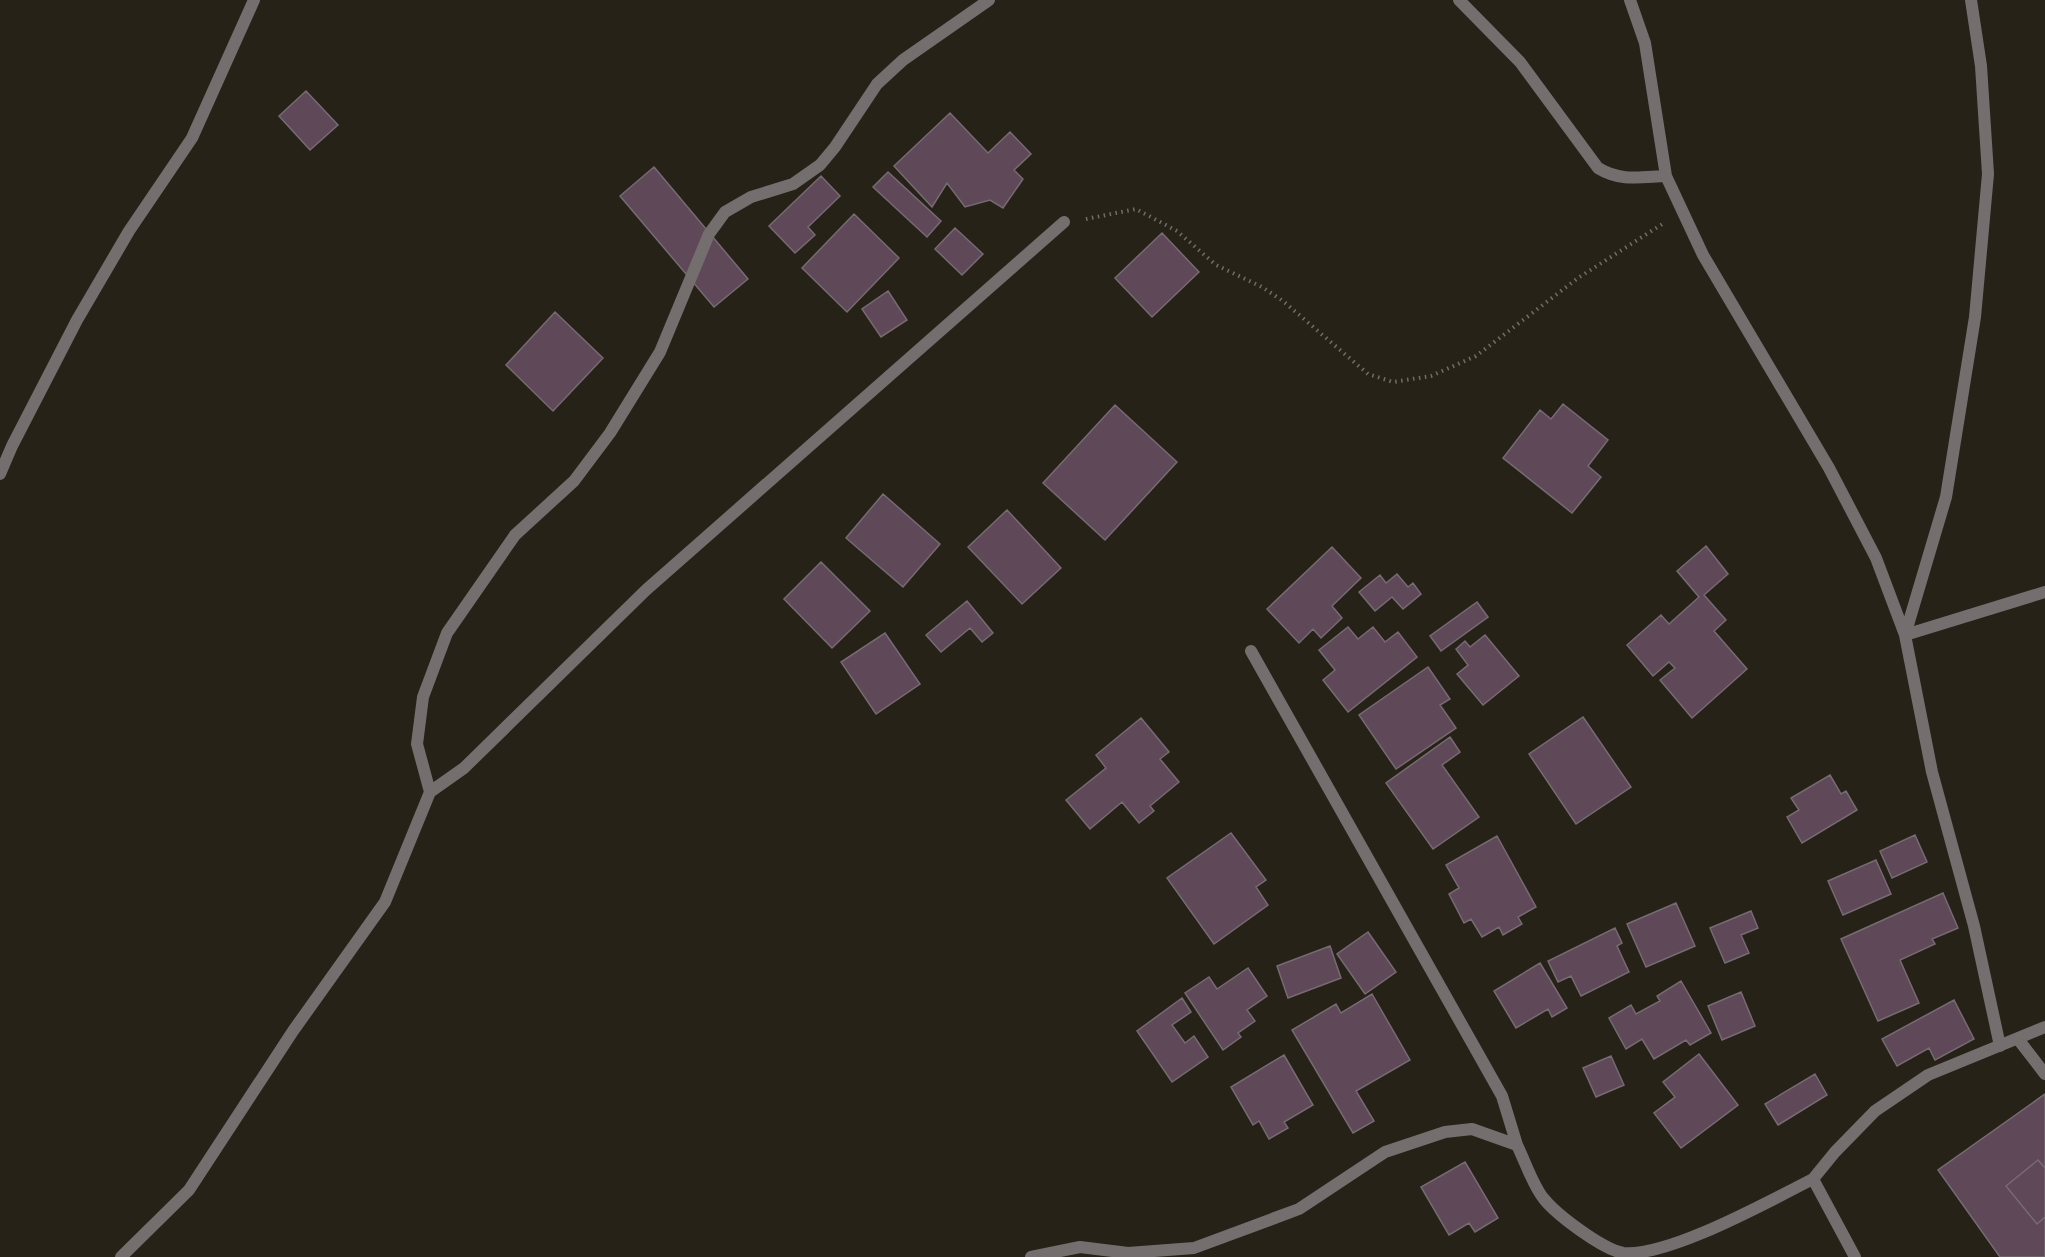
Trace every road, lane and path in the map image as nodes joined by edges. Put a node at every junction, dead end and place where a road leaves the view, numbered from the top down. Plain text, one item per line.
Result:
1 (254, 0) edge
2 (989, 0) edge
3 (1459, 0) edge
4 (1630, 0) edge
5 (1971, 0) edge
6 (1666, 176) junction
7 (1682, 211) junction
8 (1064, 222) joint
9 (0, 474) edge
10 (2045, 592) edge
11 (1905, 635) junction
12 (1251, 651) dead end
13 (430, 792) junction
14 (2045, 1027) edge
15 (2018, 1039) junction
16 (2000, 1046) junction
17 (2045, 1074) edge
18 (1517, 1145) junction
19 (1813, 1179) junction
20 (121, 1257) edge
21 (1031, 1257) edge
22 (1855, 1257) edge

1 - 9 street
2 - 13 street
3 - 6 street
4 - 6 street
5 - 11 street
6 - 7 street
7 - 8 path
7 - 11 street
8 - 13 street
10 - 11 street
11 - 16 street
12 - 18 street
13 - 20 street
14 - 15 street
15 - 16 street
15 - 17 street
16 - 19 street
18 - 19 street
18 - 21 street
19 - 22 street

